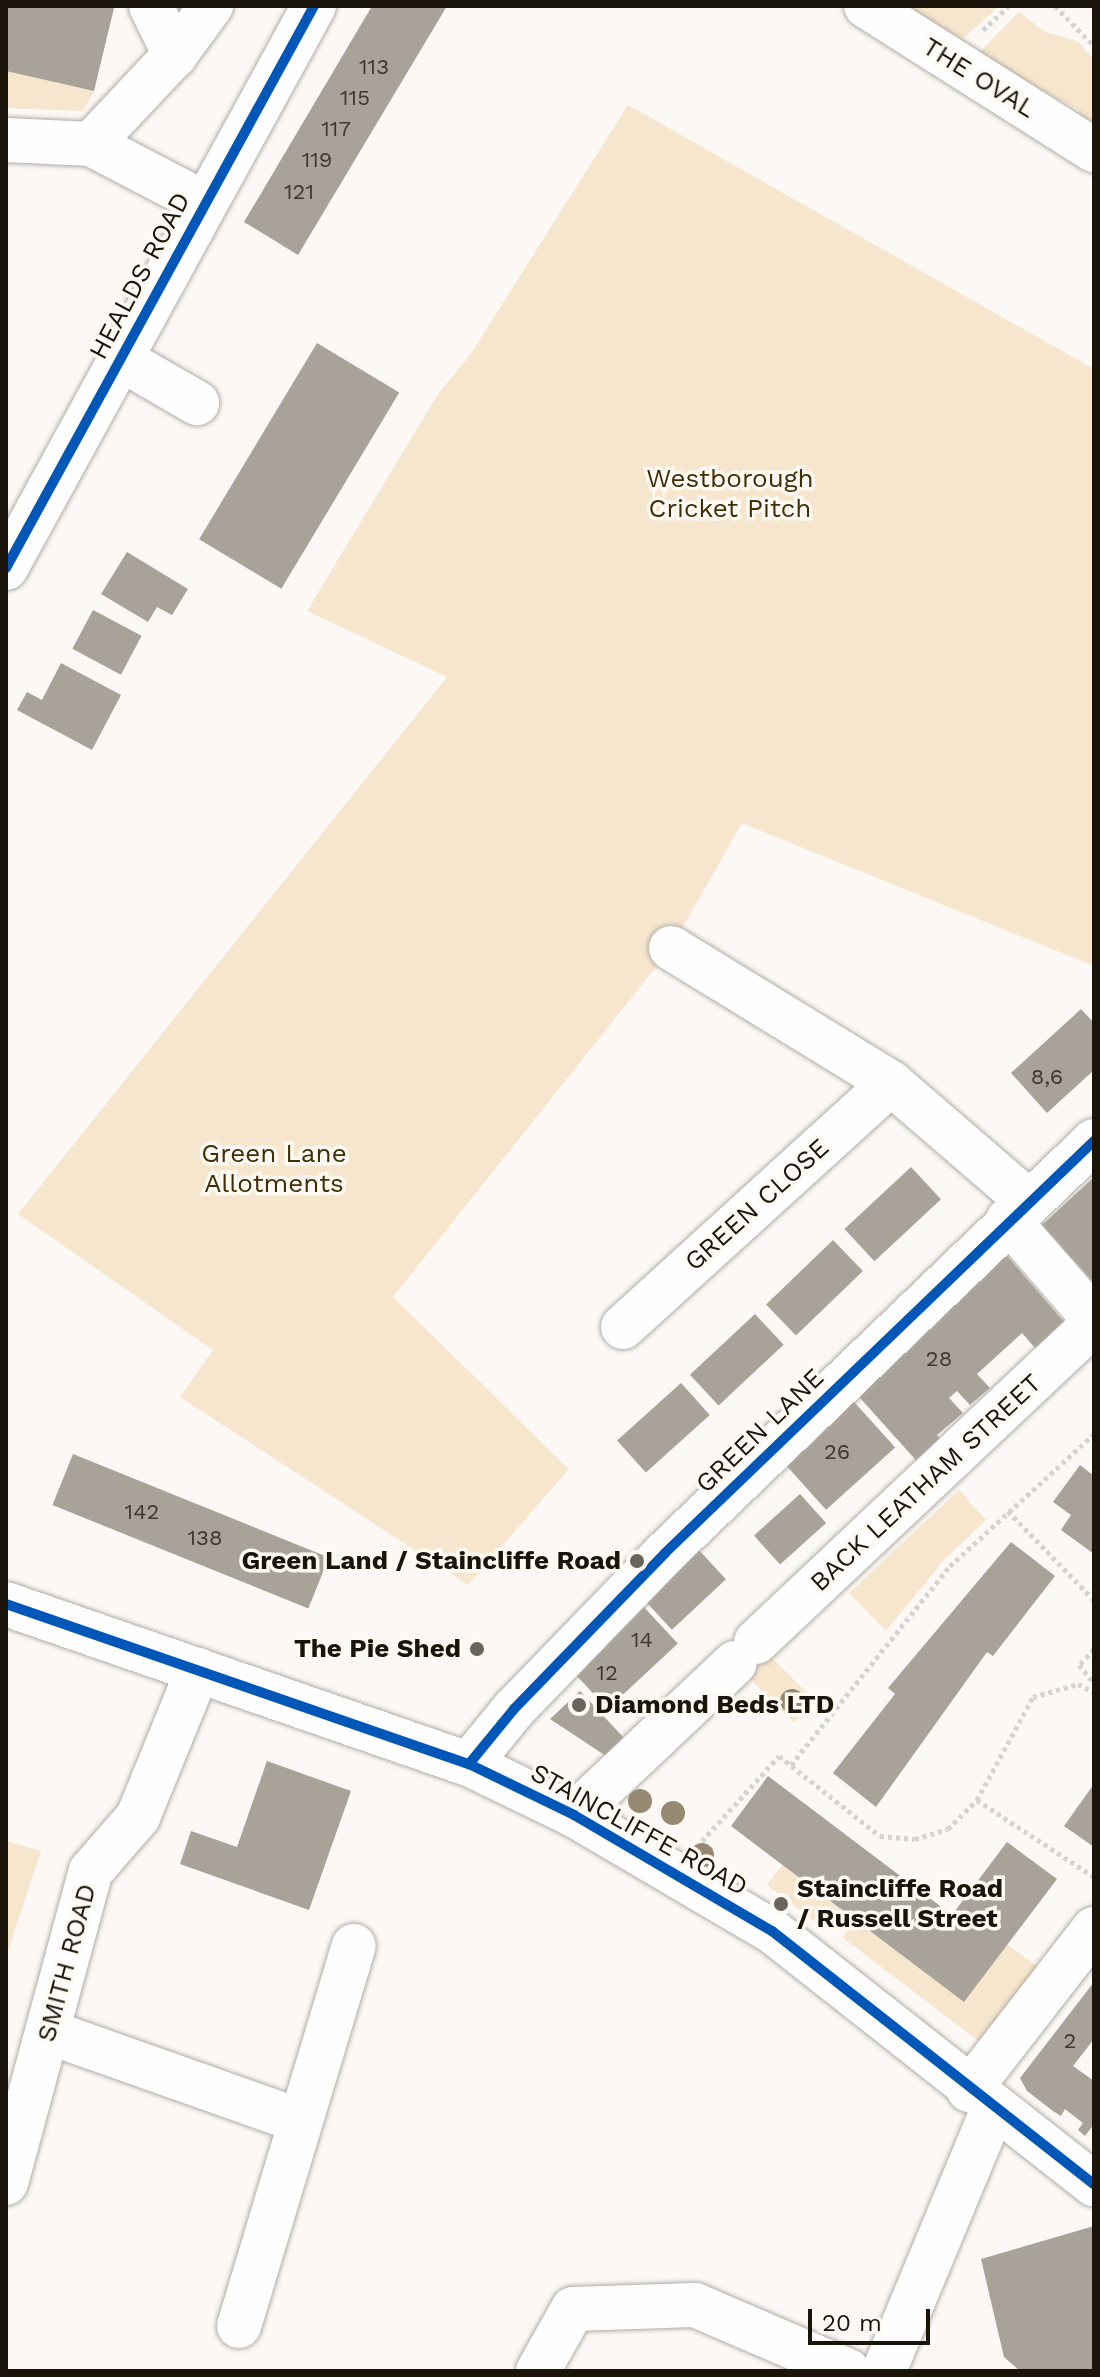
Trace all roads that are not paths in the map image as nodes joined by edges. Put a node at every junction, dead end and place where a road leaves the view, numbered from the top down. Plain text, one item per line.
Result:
1 (151, 6) edge
2 (211, 6) edge
3 (314, 6) edge
4 (866, 6) edge
5 (175, 55) junction
6 (6, 140) edge
7 (91, 144) junction
8 (1094, 150) edge
9 (204, 203) junction
10 (121, 359) junction
11 (197, 403) dead end
12 (6, 568) edge
13 (671, 948) dead end
14 (891, 1083) junction
15 (1094, 1141) edge
16 (1018, 1211) junction
17 (1094, 1321) edge
18 (623, 1327) dead end
19 (6, 1604) edge
20 (198, 1670) junction
21 (469, 1764) junction
22 (574, 1815) junction
23 (1094, 1929) edge
24 (354, 1946) dead end
25 (49, 2032) junction
26 (981, 2100) junction
27 (298, 2120) junction
28 (1089, 2170) edge
29 (6, 2183) edge
30 (239, 2326) dead end
31 (538, 2371) edge
32 (848, 2371) edge
33 (884, 2371) edge

1 - 5 street
2 - 5 street
3 - 9 street, HEALDS ROAD
4 - 8 street, THE OVAL
5 - 7 street
6 - 7 street
7 - 9 street
9 - 10 street, HEALDS ROAD
10 - 11 street
10 - 12 street, HEALDS ROAD
13 - 14 street
14 - 16 street
14 - 18 street, GREEN CLOSE
15 - 16 street, GREEN LANE
16 - 17 street
16 - 21 street, GREEN LANE
17 - 22 street, BACK LEATHAM STREET
19 - 20 street, STAINCLIFFE ROAD
20 - 21 street, STAINCLIFFE ROAD
20 - 25 street, SMITH ROAD
21 - 22 street, STAINCLIFFE ROAD
22 - 26 street, STAINCLIFFE ROAD
23 - 26 street
24 - 27 street
25 - 27 street
25 - 29 street, SMITH ROAD
26 - 28 street, STAINCLIFFE ROAD
26 - 33 street
27 - 30 street
31 - 32 street

